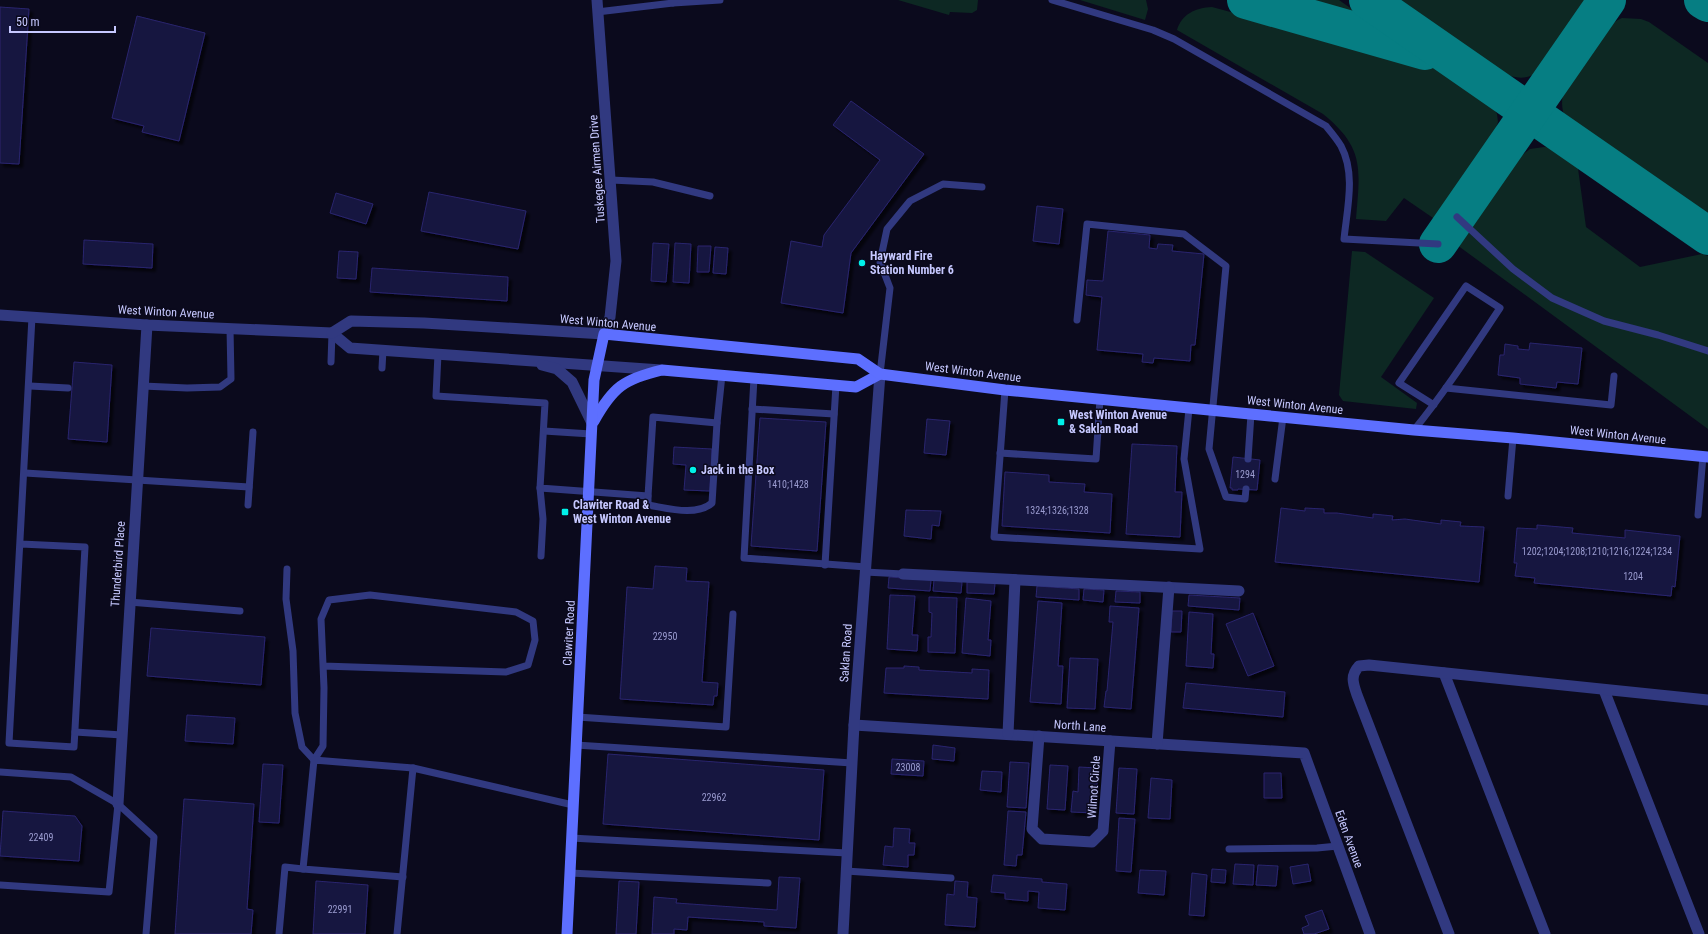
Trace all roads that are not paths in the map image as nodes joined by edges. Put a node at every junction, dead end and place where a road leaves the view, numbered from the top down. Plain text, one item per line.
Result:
1 (596, 0) edge
2 (720, 0) edge
3 (1052, 0) edge
4 (674, 2) edge
5 (598, 12) junction
6 (611, 180) junction
7 (982, 187) dead end
8 (710, 196) dead end
9 (1457, 217) dead end
10 (1438, 244) dead end
11 (0, 314) edge
12 (32, 317) junction
13 (1077, 320) dead end
14 (147, 325) junction
15 (230, 328) junction
16 (332, 334) junction
17 (604, 334) junction
18 (383, 350) junction
19 (1708, 351) edge
20 (438, 354) junction
21 (518, 359) junction
22 (331, 362) dead end
23 (596, 364) junction
24 (382, 368) dead end
25 (662, 370) junction
26 (880, 374) junction
27 (722, 375) junction
28 (1614, 376) dead end
29 (754, 378) junction
30 (836, 385) junction
31 (30, 386) junction
32 (143, 386) junction
33 (68, 388) dead end
34 (1446, 388) junction
35 (1005, 390) junction
36 (1100, 399) junction
37 (1434, 405) junction
38 (752, 409) junction
39 (1189, 409) junction
40 (1212, 410) junction
41 (834, 414) junction
42 (1252, 414) junction
43 (1283, 417) junction
44 (717, 424) junction
45 (592, 428) junction
46 (1414, 430) junction
47 (544, 431) junction
48 (253, 432) dead end
49 (1513, 438) junction
50 (1000, 453) junction
51 (1706, 456) edge
52 (1248, 459) dead end
53 (25, 473) junction
54 (1275, 479) dead end
55 (136, 480) junction
56 (249, 487) junction
57 (540, 488) junction
58 (1246, 489) dead end
59 (588, 491) junction
60 (648, 496) junction
61 (1508, 496) dead end
62 (248, 505) dead end
63 (1698, 515) dead end
64 (21, 544) junction
65 (541, 556) dead end
66 (825, 565) junction
67 (287, 569) dead end
68 (866, 569) junction
69 (903, 574) joint
70 (1015, 580) junction
71 (1169, 587) junction
72 (1239, 592) dead end
73 (129, 602) junction
74 (240, 610) dead end
75 (733, 614) dead end
76 (323, 666) junction
77 (1444, 673) junction
78 (1604, 690) junction
79 (1708, 700) edge
80 (577, 717) junction
81 (854, 725) junction
82 (75, 732) junction
83 (1008, 734) junction
84 (122, 735) junction
85 (1039, 736) junction
86 (1110, 741) junction
87 (1157, 744) junction
88 (576, 745) junction
89 (1304, 753) joint
90 (314, 760) junction
91 (852, 763) junction
92 (413, 768) junction
93 (0, 772) edge
94 (118, 804) junction
95 (573, 805) junction
96 (571, 838) junction
97 (1338, 846) junction
98 (1229, 849) dead end
99 (847, 853) junction
100 (302, 869) junction
101 (846, 871) junction
102 (570, 873) junction
103 (403, 877) junction
104 (951, 878) dead end
105 (768, 884) dead end
106 (0, 885) edge
107 (146, 934) edge
108 (279, 934) edge
109 (397, 934) edge
110 (567, 934) edge
111 (842, 934) edge
112 (1370, 934) edge
113 (1449, 934) edge
114 (1544, 934) edge
115 (1699, 934) edge

1 - 5 street, Tuskegee Airmen Drive
2 - 4 lane
3 - 10 lane
4 - 5 lane
5 - 6 street, Tuskegee Airmen Drive
6 - 8 lane
6 - 17 street, Tuskegee Airmen Drive
7 - 26 lane
9 - 19 lane
11 - 12 street, West Winton Avenue
12 - 14 street, West Winton Avenue
12 - 31 lane
13 - 40 lane
14 - 15 street, West Winton Avenue
14 - 32 street, Thunderbird Place
15 - 16 street, West Winton Avenue
15 - 32 lane
16 - 17 street, West Winton Avenue
16 - 18 street
16 - 22 lane
17 - 23 main road, Clawiter Road
17 - 26 main road, West Winton Avenue
18 - 20 street
18 - 24 lane
20 - 21 street
20 - 47 lane
21 - 23 street
21 - 45 street
23 - 25 street
23 - 45 main road, Clawiter Road
25 - 27 main road
25 - 45 main road
26 - 30 main road
26 - 35 main road, West Winton Avenue
26 - 68 street, Saklan Road
27 - 29 main road
27 - 44 lane
28 - 34 lane
29 - 30 main road
29 - 38 lane
30 - 41 lane
31 - 33 lane
31 - 53 lane
32 - 55 street, Thunderbird Place
34 - 37 lane
34 - 37 lane
35 - 36 main road, West Winton Avenue
35 - 50 lane
36 - 39 main road, West Winton Avenue
36 - 50 lane
37 - 46 lane
38 - 41 lane
38 - 66 lane
39 - 40 main road, West Winton Avenue
39 - 50 lane
40 - 42 main road, West Winton Avenue
40 - 58 lane
41 - 66 lane
42 - 43 main road, West Winton Avenue
42 - 52 lane
43 - 46 main road, West Winton Avenue
43 - 54 lane
44 - 60 lane
44 - 60 lane
45 - 47 lane
45 - 59 main road, Clawiter Road
46 - 49 main road, West Winton Avenue
47 - 57 lane
48 - 56 lane
49 - 51 main road, West Winton Avenue
49 - 61 lane
51 - 63 lane
53 - 55 lane
53 - 64 lane
55 - 56 lane
55 - 73 street, Thunderbird Place
56 - 62 lane
57 - 59 lane
57 - 65 lane
59 - 60 lane
59 - 80 main road, Clawiter Road
64 - 82 lane
64 - 82 lane
66 - 68 lane
67 - 90 lane
68 - 69 lane
68 - 81 street, Saklan Road
69 - 70 street
70 - 71 street
70 - 83 street
71 - 72 street
71 - 87 street
73 - 74 lane
73 - 84 street, Thunderbird Place
75 - 80 lane
76 - 76 lane
76 - 90 lane
77 - 78 street
77 - 113 street
77 - 114 street
78 - 79 street
78 - 115 street
80 - 88 main road, Clawiter Road
81 - 83 street, North Lane
81 - 91 street, Saklan Road
82 - 84 lane
83 - 85 street, North Lane
84 - 94 street, Thunderbird Place
85 - 86 street, North Lane
85 - 86 street, Wilmot Circle
86 - 87 street, North Lane
87 - 89 street, North Lane
88 - 91 lane
88 - 95 main road, Clawiter Road
89 - 97 street, Eden Avenue
90 - 92 lane
90 - 100 lane
91 - 99 street, Saklan Road
92 - 95 lane
92 - 103 lane
93 - 94 lane
94 - 106 lane
94 - 107 lane
95 - 96 main road, Clawiter Road
96 - 99 lane
96 - 102 main road, Clawiter Road
97 - 98 lane
97 - 112 street, Eden Avenue
99 - 101 street, Saklan Road
100 - 103 lane
100 - 108 lane
101 - 104 lane
101 - 111 street, Saklan Road
102 - 105 lane
102 - 110 main road, Clawiter Road
103 - 109 lane

